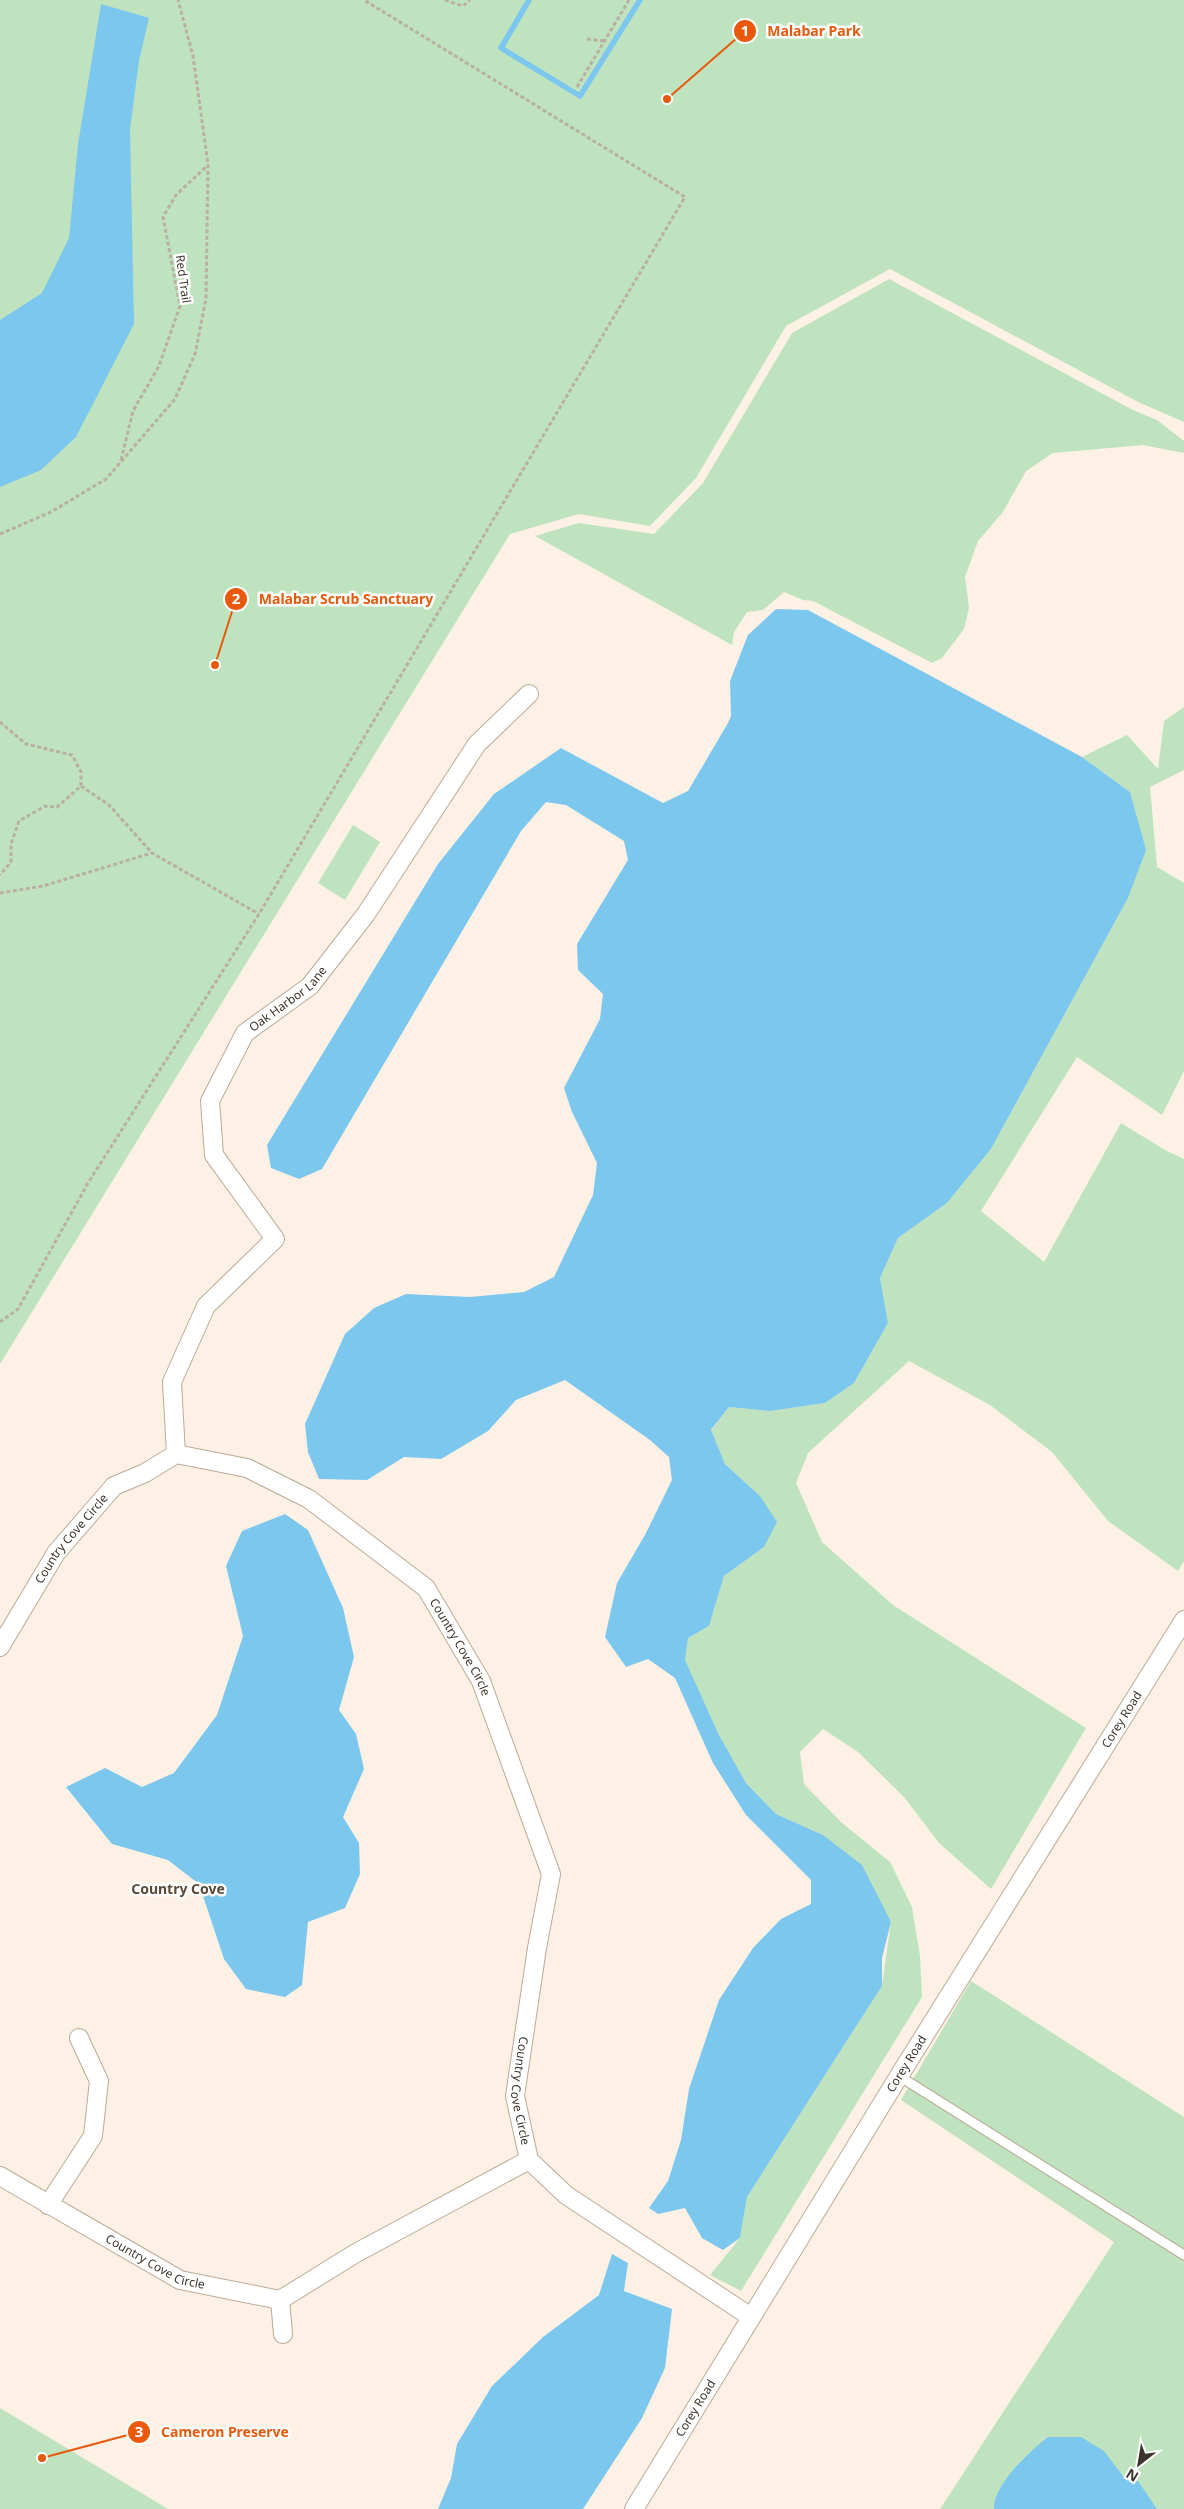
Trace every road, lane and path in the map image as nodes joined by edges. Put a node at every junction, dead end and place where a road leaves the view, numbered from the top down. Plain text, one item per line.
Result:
1 (178, 0) edge
2 (364, 0) edge
3 (445, 0) edge
4 (470, 0) edge
5 (629, 0) edge
6 (587, 39) dead end
7 (604, 41) junction
8 (577, 87) dead end
9 (208, 164) junction
10 (120, 462) junction
11 (0, 534) edge
12 (529, 694) dead end
13 (0, 722) edge
14 (81, 786) junction
15 (152, 853) junction
16 (0, 875) edge
17 (0, 893) edge
18 (258, 914) junction
19 (0, 1322) edge
20 (176, 1454) junction
21 (1184, 1620) edge
22 (0, 1647) edge
23 (79, 2038) dead end
24 (899, 2076) junction
25 (529, 2160) junction
26 (0, 2176) edge
27 (48, 2204) junction
28 (1184, 2255) edge
29 (280, 2300) junction
30 (751, 2318) junction
31 (283, 2334) dead end
32 (634, 2509) edge

1 - 9 path, Red Trail
2 - 18 path
3 - 4 path
5 - 7 path
6 - 7 path
7 - 8 path
9 - 10 path, Red Trail
9 - 10 path, Red Trail
10 - 11 path, Red Trail
12 - 20 street, Oak Harbor Lane
13 - 14 path
14 - 15 path
14 - 16 path
15 - 17 path
15 - 18 path
18 - 19 path
20 - 22 street, Country Cove Circle
20 - 25 street, Country Cove Circle
21 - 24 street, Corey Road
23 - 27 street
24 - 28 lane
24 - 30 street, Corey Road
25 - 29 street, Country Cove Circle
25 - 30 street, Country Cove Circle
26 - 27 street, Country Cove Circle
27 - 29 street, Country Cove Circle
29 - 31 street
30 - 32 street, Corey Road

